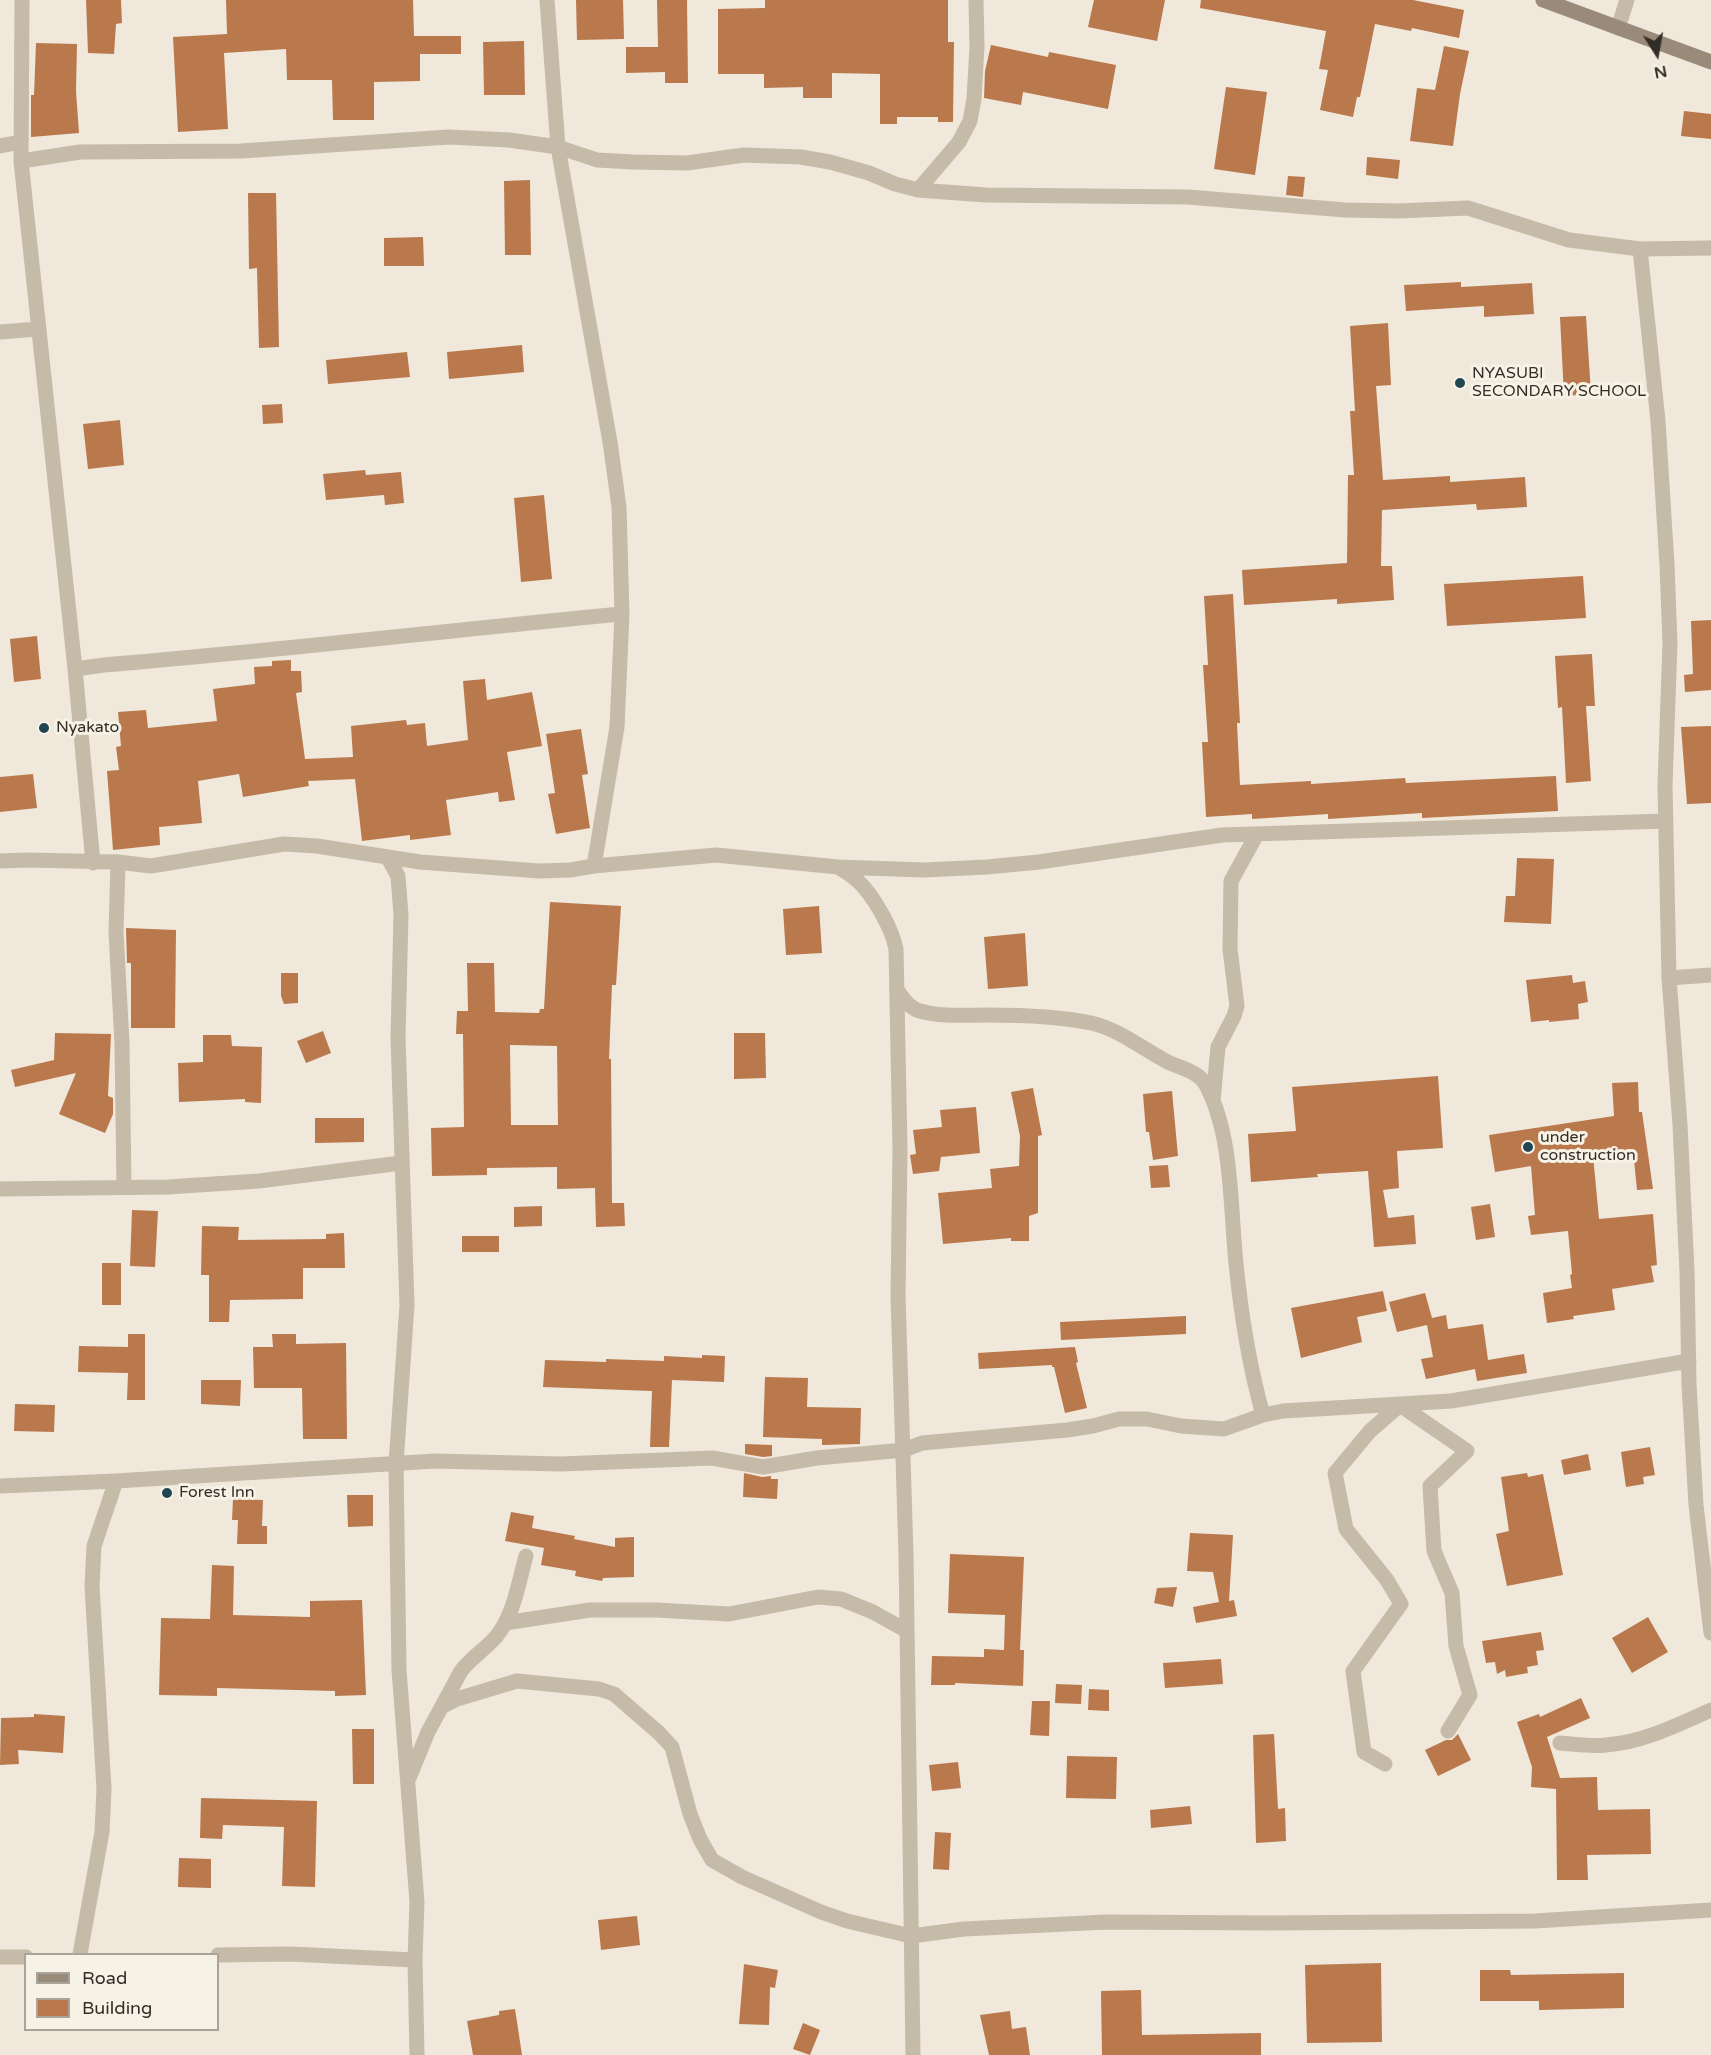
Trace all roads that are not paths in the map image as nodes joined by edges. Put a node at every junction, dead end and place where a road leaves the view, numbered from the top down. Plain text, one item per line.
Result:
1 (22, 0) edge
2 (547, 0) edge
3 (976, 0) edge
4 (1543, 0) edge
5 (1627, 0) edge
6 (1618, 28) junction
7 (1711, 62) edge
8 (21, 142) junction
9 (0, 146) edge
10 (558, 147) junction
11 (21, 161) junction
12 (918, 190) junction
13 (1711, 248) edge
14 (1640, 249) junction
15 (38, 328) junction
16 (0, 332) edge
17 (622, 614) junction
18 (75, 669) junction
19 (1666, 821) junction
20 (1257, 834) junction
21 (388, 858) junction
22 (0, 861) edge
23 (118, 862) junction
24 (93, 863) junction
25 (594, 866) junction
26 (838, 867) junction
27 (1711, 975) edge
28 (1669, 978) junction
29 (897, 990) junction
30 (1213, 1101) junction
31 (401, 1163) junction
32 (124, 1187) junction
33 (0, 1189) edge
34 (1689, 1361) junction
35 (1400, 1405) junction
36 (1263, 1415) junction
37 (904, 1449) junction
38 (396, 1464) junction
39 (116, 1481) junction
40 (0, 1485) edge
41 (526, 1556) dead end
42 (505, 1623) junction
43 (907, 1631) junction
44 (1711, 1633) edge
45 (443, 1706) junction
46 (1711, 1710) edge
47 (1448, 1731) dead end
48 (1560, 1743) dead end
49 (1385, 1764) dead end
50 (407, 1784) junction
51 (1711, 1910) edge
52 (911, 1936) junction
53 (80, 1953) edge
54 (219, 1955) edge
55 (0, 1957) edge
56 (24, 1957) edge
57 (415, 1960) junction
58 (417, 2055) edge
59 (913, 2055) edge

1 - 8 street
2 - 10 street
3 - 12 street
4 - 6 street
5 - 6 street
6 - 7 street
8 - 9 street
8 - 11 street
10 - 11 street
10 - 12 street
10 - 17 street
11 - 15 street
12 - 14 street
13 - 14 street
14 - 19 street
15 - 16 street
15 - 18 street
17 - 18 street
17 - 25 street
18 - 24 street
19 - 20 street
19 - 28 street
20 - 26 street
20 - 30 street
21 - 23 street
21 - 25 street
21 - 31 street
22 - 24 street
23 - 24 street
23 - 32 street
25 - 26 street
26 - 29 street
27 - 28 street
28 - 34 street
29 - 30 street
29 - 37 street
30 - 36 street
31 - 32 street
31 - 38 street
32 - 33 street
34 - 35 street
34 - 44 street
35 - 36 street
35 - 47 street
35 - 49 street
36 - 37 street
37 - 38 street
37 - 43 street
38 - 39 street
38 - 50 street
39 - 40 street
39 - 53 street
41 - 42 street
42 - 43 street
42 - 45 street
43 - 52 street
45 - 50 street
45 - 52 street
46 - 48 street
50 - 57 street
51 - 52 street
52 - 59 street
54 - 57 street
55 - 56 street
57 - 58 street

